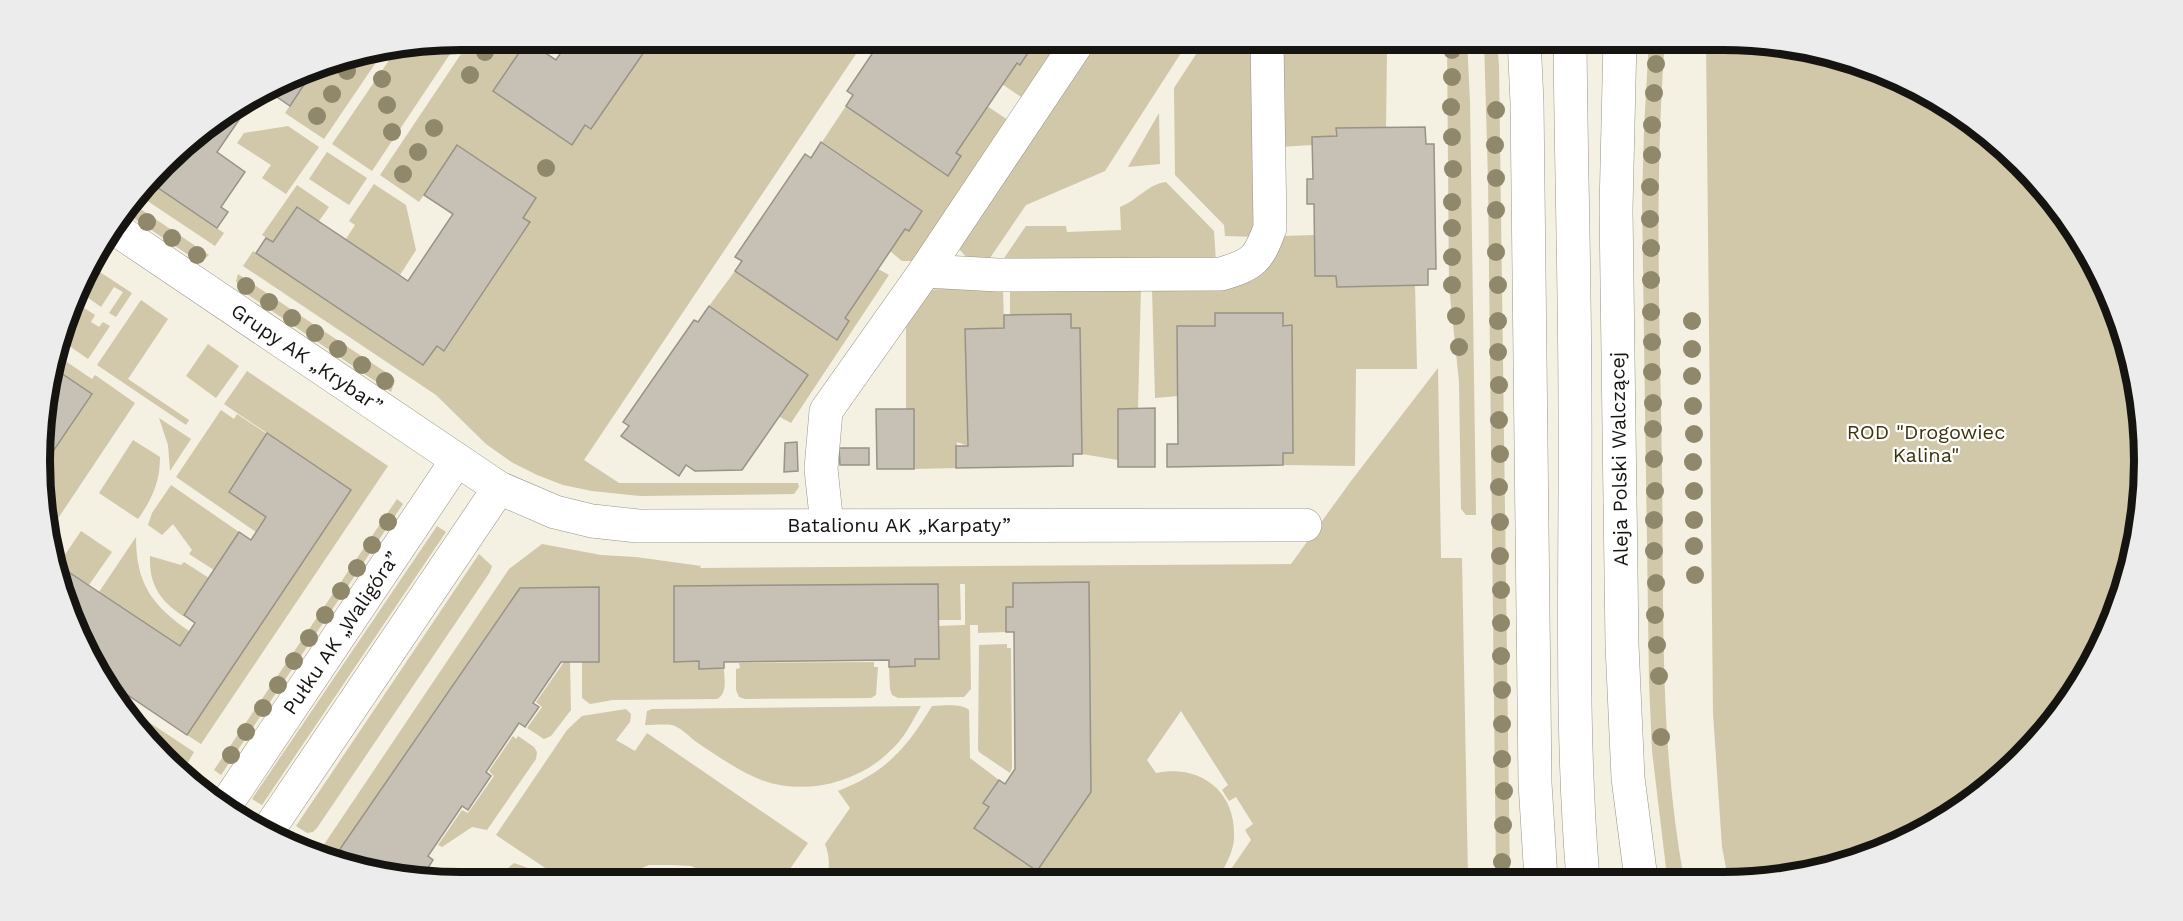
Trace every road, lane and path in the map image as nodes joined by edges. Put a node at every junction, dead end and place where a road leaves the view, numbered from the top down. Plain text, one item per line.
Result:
1 (1073, 50) edge
2 (1267, 50) edge
3 (1525, 50) edge
4 (1570, 50) edge
5 (1620, 50) edge
6 (119, 232) edge
7 (925, 271) junction
8 (457, 460) junction
9 (499, 488) junction
10 (827, 525) junction
11 (1305, 525) dead end
12 (229, 800) edge
13 (272, 825) edge
14 (1541, 872) edge
15 (1583, 872) edge
16 (1640, 872) edge

1 - 7 street
2 - 7 street
3 - 14 street
4 - 15 street
5 - 16 street, Aleja Polski Walczącej
6 - 8 street, Grupy AK „Krybar”
7 - 10 street
8 - 9 street, Grupy AK „Krybar”
8 - 12 street, Pułku AK „Waligóra”
9 - 10 street, Batalionu AK „Karpaty”
9 - 13 street
10 - 11 street, Batalionu AK „Karpaty”

